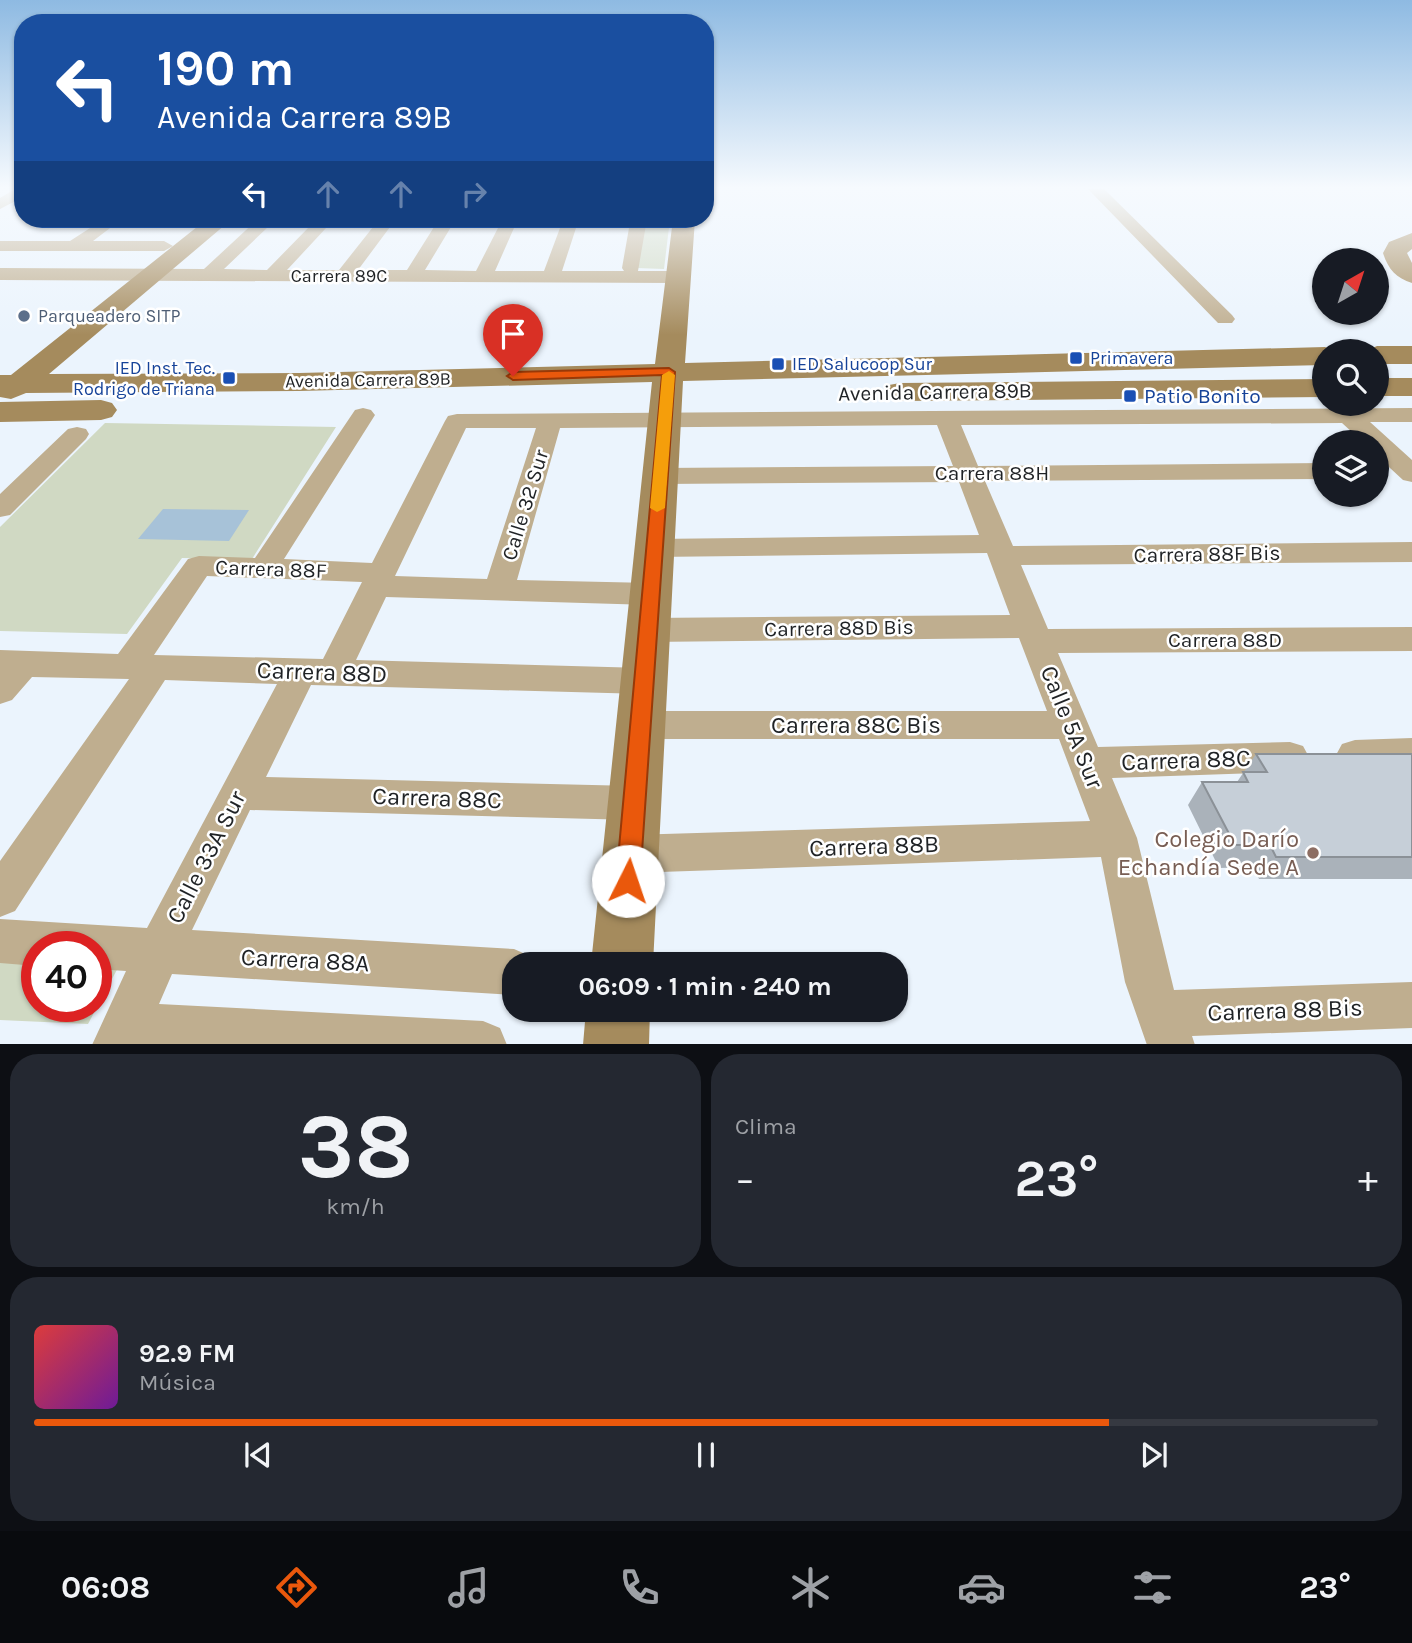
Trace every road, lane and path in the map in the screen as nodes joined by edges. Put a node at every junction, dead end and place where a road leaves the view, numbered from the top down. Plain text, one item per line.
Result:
1 (86, 238) edge
2 (175, 238) edge
3 (193, 238) edge
4 (247, 238) edge
5 (308, 238) edge
6 (374, 238) edge
7 (436, 238) edge
8 (501, 238) edge
9 (564, 238) edge
10 (636, 238) edge
11 (682, 238) edge
12 (1144, 238) edge
13 (1412, 240) edge
14 (0, 244) edge
15 (74, 246) junction
16 (164, 246) junction
17 (631, 268) dead end
18 (213, 270) dead end
19 (0, 274) edge
20 (140, 274) junction
21 (272, 275) junction
22 (1412, 275) edge
23 (344, 276) junction
24 (412, 276) junction
25 (483, 276) junction
26 (551, 277) junction
27 (678, 277) junction
28 (1225, 319) dead end
29 (1389, 355) edge
30 (1412, 355) edge
31 (1312, 357) edge
32 (5, 385) edge
33 (1389, 387) edge
34 (1412, 387) edge
35 (1312, 388) edge
36 (667, 395) junction
37 (0, 412) edge
38 (363, 415) dead end
39 (1312, 415) edge
40 (1389, 415) edge
41 (1412, 415) edge
42 (1349, 416) edge
43 (946, 418) junction
44 (550, 420) junction
45 (77, 434) dead end
46 (1312, 471) edge
47 (1389, 471) edge
48 (1410, 472) edge
49 (969, 474) junction
50 (660, 476) junction
51 (0, 509) edge
52 (654, 548) junction
53 (1000, 550) junction
54 (1412, 552) edge
55 (263, 569) junction
56 (379, 579) junction
57 (499, 589) junction
58 (649, 612) junction
59 (1034, 634) junction
60 (1412, 639) edge
61 (11, 664) edge
62 (141, 667) junction
63 (317, 672) junction
64 (0, 691) edge
65 (642, 703) junction
66 (1071, 725) junction
67 (1412, 753) edge
68 (1087, 763) junction
69 (239, 793) junction
70 (634, 803) junction
71 (1117, 838) junction
72 (630, 854) junction
73 (0, 897) edge
74 (0, 941) edge
75 (21, 942) edge
76 (112, 948) edge
77 (159, 951) junction
78 (623, 952) edge
79 (502, 971) edge
80 (1412, 1005) edge
81 (617, 1022) edge
82 (1165, 1029) edge
83 (120, 1035) edge
84 (448, 1044) edge
85 (616, 1044) edge

1 - 15 street
2 - 16 main road
3 - 20 main road
4 - 18 street
5 - 21 street
6 - 23 street
7 - 24 street
8 - 25 street
9 - 26 street
10 - 17 street
11 - 27 main road
12 - 28 street
13 - 22 main road
14 - 15 street
15 - 16 street
16 - 20 main road
19 - 20 street, Carrera 89C
20 - 21 street, Carrera 89C
20 - 32 main road
21 - 23 street, Carrera 89C
23 - 24 street, Carrera 89C
24 - 25 street, Carrera 89C
25 - 26 street, Carrera 89C
26 - 27 street, Carrera 89C
27 - 36 main road
29 - 30 main road
31 - 36 main road, Avenida Carrera 89B
32 - 36 main road, Avenida Carrera 89B
33 - 34 main road
35 - 36 main road, Avenida Carrera 89B
36 - 37 main road, Avenida Carrera 89B
36 - 43 street
36 - 44 street
36 - 50 main road
38 - 55 street
39 - 43 street
40 - 41 street
42 - 48 street
43 - 49 street, Calle 5A Sur
44 - 56 street, Calle 33A Sur
44 - 57 street, Calle 32 Sur
45 - 51 street
46 - 49 street, Carrera 88H
47 - 48 street
49 - 50 street, Carrera 88H
49 - 53 street, Calle 5A Sur
50 - 52 main road
52 - 53 street, Carrera 88F Bis
52 - 58 main road
53 - 54 street, Carrera 88F Bis
53 - 59 street, Calle 5A Sur
55 - 56 street, Carrera 88F
55 - 62 street, Carrera 88F
56 - 57 street, Carrera 88F
56 - 63 street, Calle 33A Sur
57 - 58 street, Carrera 88F
58 - 59 street, Carrera 88D Bis
58 - 65 main road
59 - 60 street, Carrera 88D
59 - 66 street, Calle 5A Sur
61 - 62 street, Carrera 88D
61 - 64 street
62 - 63 street, Carrera 88D
62 - 73 street
63 - 65 street, Carrera 88D
63 - 69 street, Calle 33A Sur
65 - 66 street, Carrera 88C Bis
65 - 70 main road
66 - 68 street, Calle 5A Sur
67 - 68 street, Carrera 88C
68 - 71 street, Calle 5A Sur
69 - 70 street, Carrera 88C
69 - 77 street, Calle 33A Sur
70 - 72 main road
71 - 72 street, Carrera 88B
71 - 82 street, Calle 5A Sur
72 - 78 main road
74 - 75 street, Carrera 88A
76 - 77 street, Carrera 88A
77 - 79 street, Carrera 88A
77 - 83 street, Calle 33A Sur
80 - 82 street, Carrera 88 Bis
81 - 85 main road
83 - 84 street

